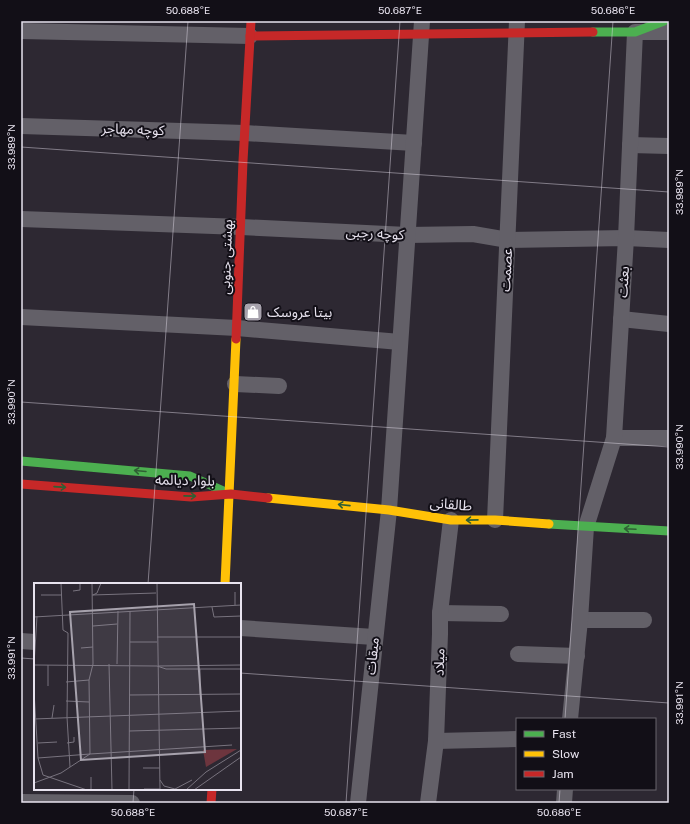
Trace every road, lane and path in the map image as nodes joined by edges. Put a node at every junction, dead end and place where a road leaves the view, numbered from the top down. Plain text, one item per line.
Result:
1 (664, 21) edge
2 (517, 27) edge
3 (422, 28) edge
4 (250, 29) edge
5 (21, 31) edge
6 (635, 32) junction
7 (669, 32) edge
8 (21, 126) edge
9 (245, 133) junction
10 (414, 143) junction
11 (630, 145) junction
12 (669, 146) edge
13 (21, 219) edge
14 (241, 227) junction
15 (407, 235) junction
16 (626, 238) junction
17 (508, 240) junction
18 (669, 240) edge
19 (21, 317) edge
20 (621, 319) junction
21 (669, 324) edge
22 (237, 328) junction
23 (400, 342) junction
24 (235, 384) junction
25 (279, 386) dead end
26 (614, 438) junction
27 (669, 438) edge
28 (21, 461) edge
29 (21, 484) edge
30 (231, 494) junction
31 (389, 510) junction
32 (451, 520) junction
33 (495, 520) junction
34 (586, 527) junction
35 (669, 531) edge
36 (225, 583) edge
37 (440, 613) junction
38 (501, 614) dead end
39 (580, 620) junction
40 (644, 620) dead end
41 (241, 628) edge
42 (374, 638) junction
43 (21, 641) edge
44 (34, 642) edge
45 (518, 654) dead end
46 (577, 656) junction
47 (570, 718) edge
48 (516, 739) edge
49 (436, 741) junction
50 (91, 790) edge
51 (212, 790) edge
52 (564, 790) edge
53 (21, 802) edge
54 (62, 803) edge
55 (91, 803) edge
56 (132, 803) edge
57 (211, 803) edge
58 (358, 803) edge
59 (428, 803) edge
60 (564, 803) edge

1 - 6 main road
2 - 3 main road
2 - 6 main road
2 - 17 street, عصمت
3 - 4 main road
3 - 10 street, میقات
4 - 5 street
4 - 9 main road, بهشتی جنوبی
6 - 7 street
6 - 11 street, بعثت
8 - 9 street, کوچه مهاجر
9 - 10 street, کوچه مهاجر
9 - 14 main road, بهشتی جنوبی
10 - 15 street, میقات
11 - 12 street
11 - 16 street, بعثت
13 - 14 street, کوچه رجبی
14 - 15 street, کوچه رجبی
14 - 22 main road, بهشتی جنوبی
15 - 17 street, کوچه رجبی
15 - 23 street, میقات
16 - 17 street, کوچه رجبی
16 - 18 street, کوچه رجبی
16 - 20 street, بعثت
17 - 33 street, عصمت
19 - 22 street
20 - 21 street
20 - 26 street, بعثت
22 - 23 street
22 - 24 main road, بهشتی جنوبی
23 - 31 street, میقات
24 - 25 street
24 - 30 main road, بهشتی جنوبی
26 - 27 street
26 - 34 street, بعثت
30 -> 28 main road, بلوار دیالمه
29 -> 30 main road, بلوار دیالمه
31 -> 30 main road, طالقانی
30 - 36 main road, بهشتی جنوبی
31 - 32 main road, طالقانی
31 - 42 street, میقات
33 -> 32 main road, طالقانی
32 - 37 street, میلاد
33 - 34 main road, طالقانی
35 -> 34 main road, طالقانی
34 - 39 street, بعثت
37 - 38 street
37 - 49 street, میلاد
39 - 40 street
39 - 46 street, بعثت
41 - 42 street
42 - 58 street, میقات
43 - 44 street
45 - 46 street
46 - 47 street, بعثت
48 - 49 street
49 - 59 street, میلاد
50 - 55 street
51 - 57 main road
52 - 60 street
53 - 54 street
54 - 55 street
55 - 56 street

